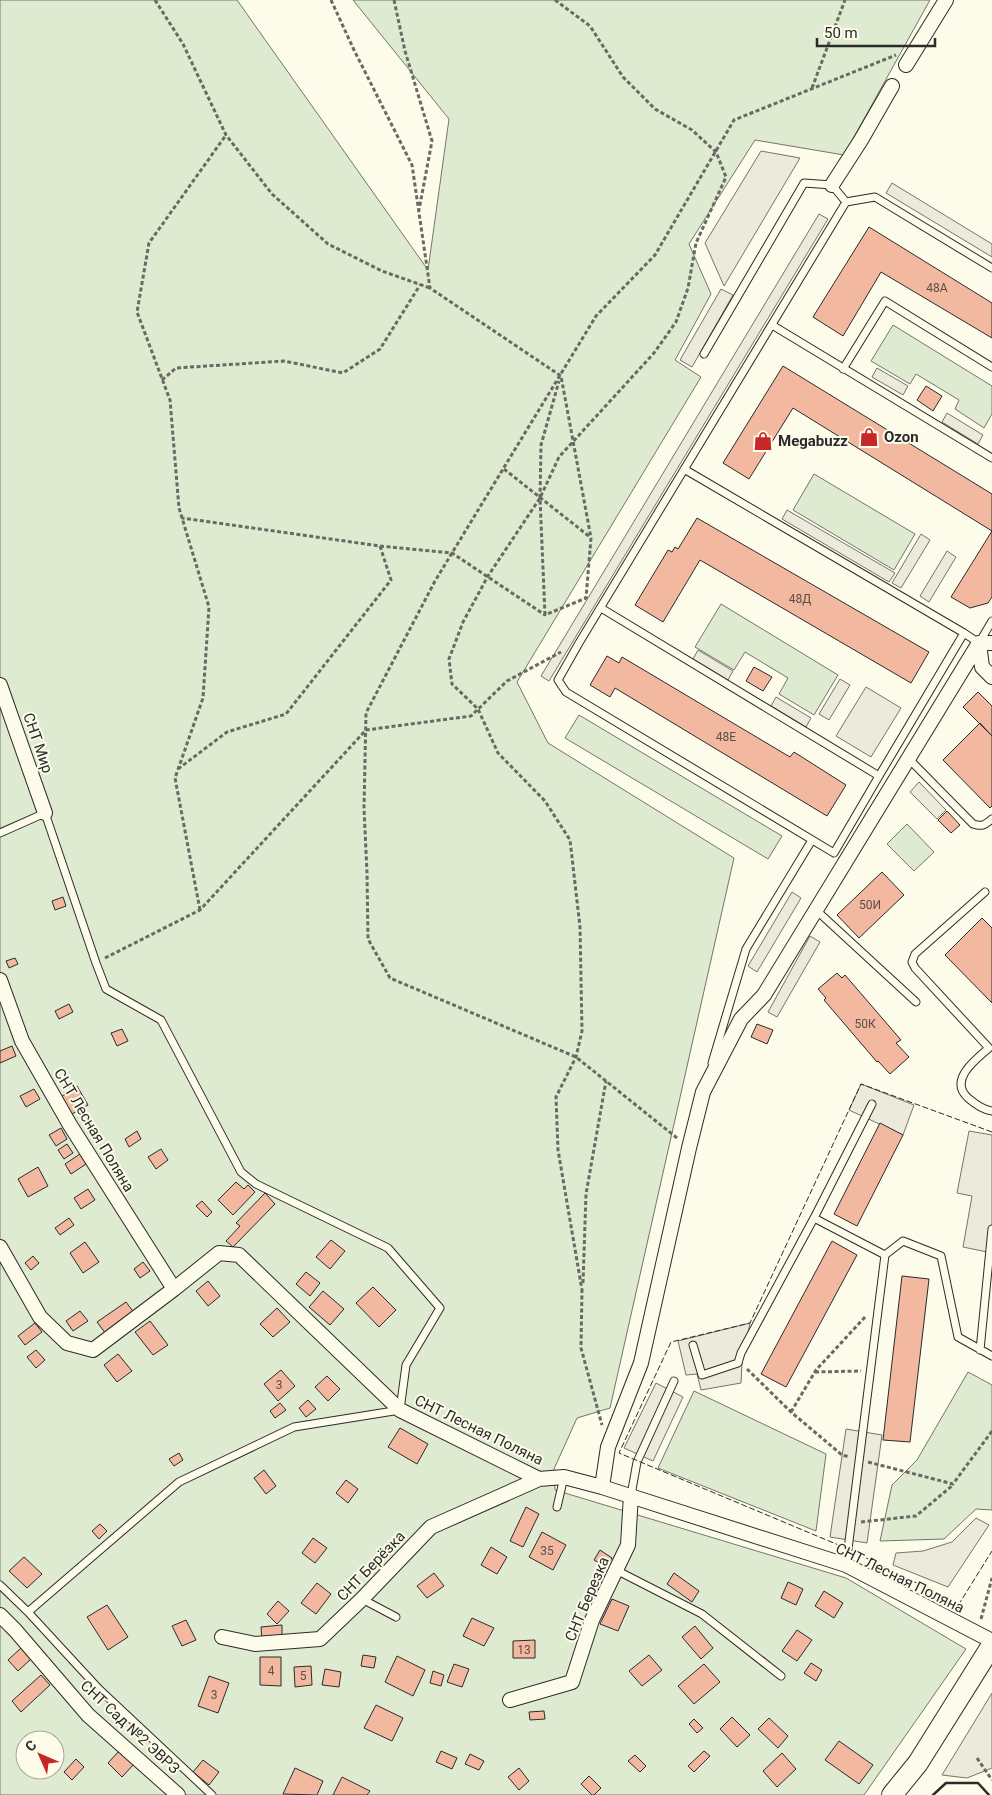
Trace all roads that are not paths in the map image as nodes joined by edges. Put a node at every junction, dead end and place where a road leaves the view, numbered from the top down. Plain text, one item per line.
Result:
1 (946, 0) edge
2 (906, 65) dead end
3 (892, 86) dead end
4 (832, 185) junction
5 (846, 202) junction
6 (992, 268) edge
7 (772, 325) junction
8 (704, 354) dead end
9 (992, 367) edge
10 (843, 369) junction
11 (992, 458) edge
12 (684, 469) junction
13 (601, 608) junction
14 (992, 621) edge
15 (964, 633) junction
16 (986, 643) edge
17 (992, 677) edge
18 (0, 685) edge
19 (908, 758) junction
20 (879, 776) junction
21 (45, 813) junction
22 (992, 819) edge
23 (0, 833) edge
24 (812, 840) junction
25 (985, 892) dead end
26 (816, 910) junction
27 (0, 980) edge
28 (916, 1002) dead end
29 (991, 1046) edge
30 (704, 1092) junction
31 (872, 1104) dead end
32 (992, 1111) edge
33 (814, 1218) junction
34 (992, 1228) edge
35 (0, 1247) edge
36 (885, 1255) junction
37 (174, 1289) junction
38 (693, 1345) dead end
39 (980, 1350) junction
40 (992, 1356) edge
41 (674, 1381) dead end
42 (400, 1410) junction
43 (564, 1477) junction
44 (539, 1479) junction
45 (602, 1487) junction
46 (631, 1495) junction
47 (557, 1507) dead end
48 (846, 1566) junction
49 (616, 1570) junction
50 (0, 1585) edge
51 (362, 1599) junction
52 (28, 1612) junction
53 (0, 1615) edge
54 (396, 1617) dead end
55 (222, 1637) dead end
56 (992, 1641) edge
57 (992, 1645) edge
58 (781, 1676) dead end
59 (510, 1700) dead end
60 (178, 1795) edge
61 (212, 1795) edge
62 (892, 1795) edge

1 - 2 street
3 - 4 street
4 - 5 lane
4 - 8 lane
5 - 6 lane
5 - 7 lane
7 - 10 lane
7 - 12 lane
9 - 10 lane
10 - 11 lane
12 - 13 lane
12 - 15 lane
13 - 20 lane
13 - 24 lane
14 - 16 lane
15 - 16 lane
15 - 20 lane
16 - 17 street
16 - 19 street
18 - 21 street, СНТ Мир
19 - 22 lane
19 - 26 street
20 - 24 lane
21 - 23 lane
21 - 42 lane
24 - 30 lane
25 - 29 lane
26 - 28 lane
26 - 30 street
27 - 37 street, СНТ Лесная Поляна
29 - 32 lane
30 - 45 street
31 - 33 lane
33 - 36 lane
33 - 38 lane
34 - 39 lane
35 - 37 street, СНТ Лесная Поляна
36 - 39 lane
36 - 48 lane
37 - 42 street, СНТ Лесная Поляна
39 - 40 lane
41 - 46 lane
42 - 44 street, СНТ Лесная Поляна
42 - 52 lane
43 - 44 street, СНТ Лесная Поляна
43 - 45 street, СНТ Лесная Поляна
43 - 47 lane
44 - 51 street, СНТ Берёзка
45 - 46 street, СНТ Лесная Поляна
46 - 48 street, СНТ Лесная Поляна
46 - 49 street, СНТ Березка
48 - 56 street, СНТ Лесная Поляна
49 - 58 lane
49 - 59 street, СНТ Березка
50 - 52 lane
51 - 54 lane
51 - 55 street, СНТ Берёзка
52 - 61 lane
53 - 60 street, СНТ Сад №2 ЭВРЗ
57 - 62 main road

